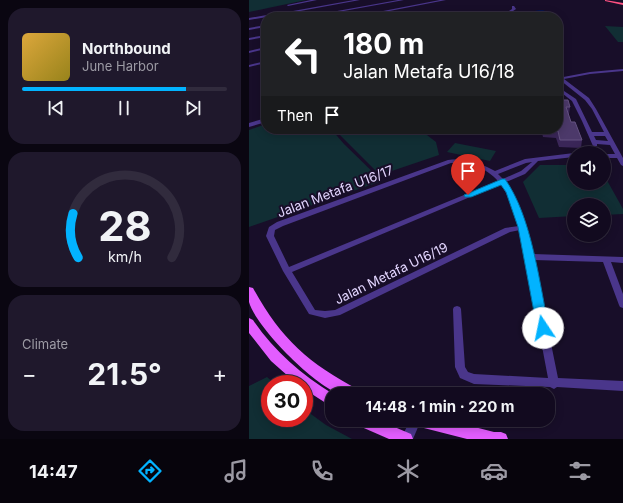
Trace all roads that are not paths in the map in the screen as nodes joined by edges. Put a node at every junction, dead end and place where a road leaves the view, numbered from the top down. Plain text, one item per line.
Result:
1 (316, 0) edge
2 (359, 0) edge
3 (403, 0) edge
4 (445, 0) edge
5 (607, 0) edge
6 (616, 0) edge
7 (348, 1) edge
8 (623, 3) edge
9 (361, 7) junction
10 (513, 7) dead end
11 (295, 11) joint
12 (334, 12) edge
13 (373, 12) edge
14 (380, 12) edge
15 (510, 12) edge
16 (261, 17) edge
17 (249, 19) edge
18 (261, 27) edge
19 (249, 29) edge
20 (261, 37) edge
21 (249, 40) edge
22 (261, 49) edge
23 (249, 52) edge
24 (261, 63) edge
25 (249, 66) edge
26 (623, 70) edge
27 (573, 76) junction
28 (563, 79) edge
29 (563, 82) edge
30 (567, 84) junction
31 (563, 91) edge
32 (580, 93) junction
33 (568, 94) junction
34 (585, 120) junction
35 (261, 121) edge
36 (600, 121) junction
37 (249, 125) edge
38 (590, 134) junction
39 (607, 134) junction
40 (612, 143) junction
41 (567, 156) edge
42 (611, 156) edge
43 (618, 156) junction
44 (537, 159) junction
45 (623, 164) edge
46 (509, 168) junction
47 (495, 173) junction
48 (521, 175) junction
49 (502, 181) junction
50 (523, 227) junction
51 (529, 257) junction
52 (606, 259) junction
53 (623, 260) edge
54 (287, 271) junction
55 (249, 291) edge
56 (623, 305) edge
57 (457, 308) dead end
58 (249, 323) edge
59 (554, 384) junction
60 (623, 386) edge
61 (341, 387) edge
62 (325, 397) edge
63 (379, 427) edge
64 (413, 427) edge
65 (448, 427) edge
66 (407, 439) edge
67 (501, 439) edge

1 - 11 street
2 - 7 street
3 - 9 street
4 - 14 street
5 - 8 highway
6 - 8 highway
7 - 9 street
7 - 11 street
9 - 12 street
9 - 13 street
10 - 15 street
16 - 17 street
18 - 19 street
20 - 21 street
22 - 23 street
24 - 25 street
26 - 27 street
27 - 28 street
27 - 30 street
29 - 30 street
30 - 32 street
31 - 33 street
32 - 33 street
32 - 36 street
33 - 34 street
34 - 36 street
34 - 38 street
35 - 37 street
36 - 39 street
38 - 39 street
38 - 40 street
39 - 40 street
40 - 43 street
41 - 44 street
42 - 43 street
43 - 45 street
44 - 46 street
44 - 48 street
46 - 47 street
46 - 48 street
47 - 49 street
47 - 54 street, Jalan Metafa U16/17
48 - 49 street
49 - 50 street
49 - 54 street
50 - 51 street
50 - 54 street, Jalan Metafa U16/19
51 - 52 street
51 - 59 street
52 - 53 street
52 - 56 street
55 - 61 main road
57 - 59 street
58 - 62 main road
59 - 60 street
63 - 66 main road
64 - 66 street
65 - 67 main road

